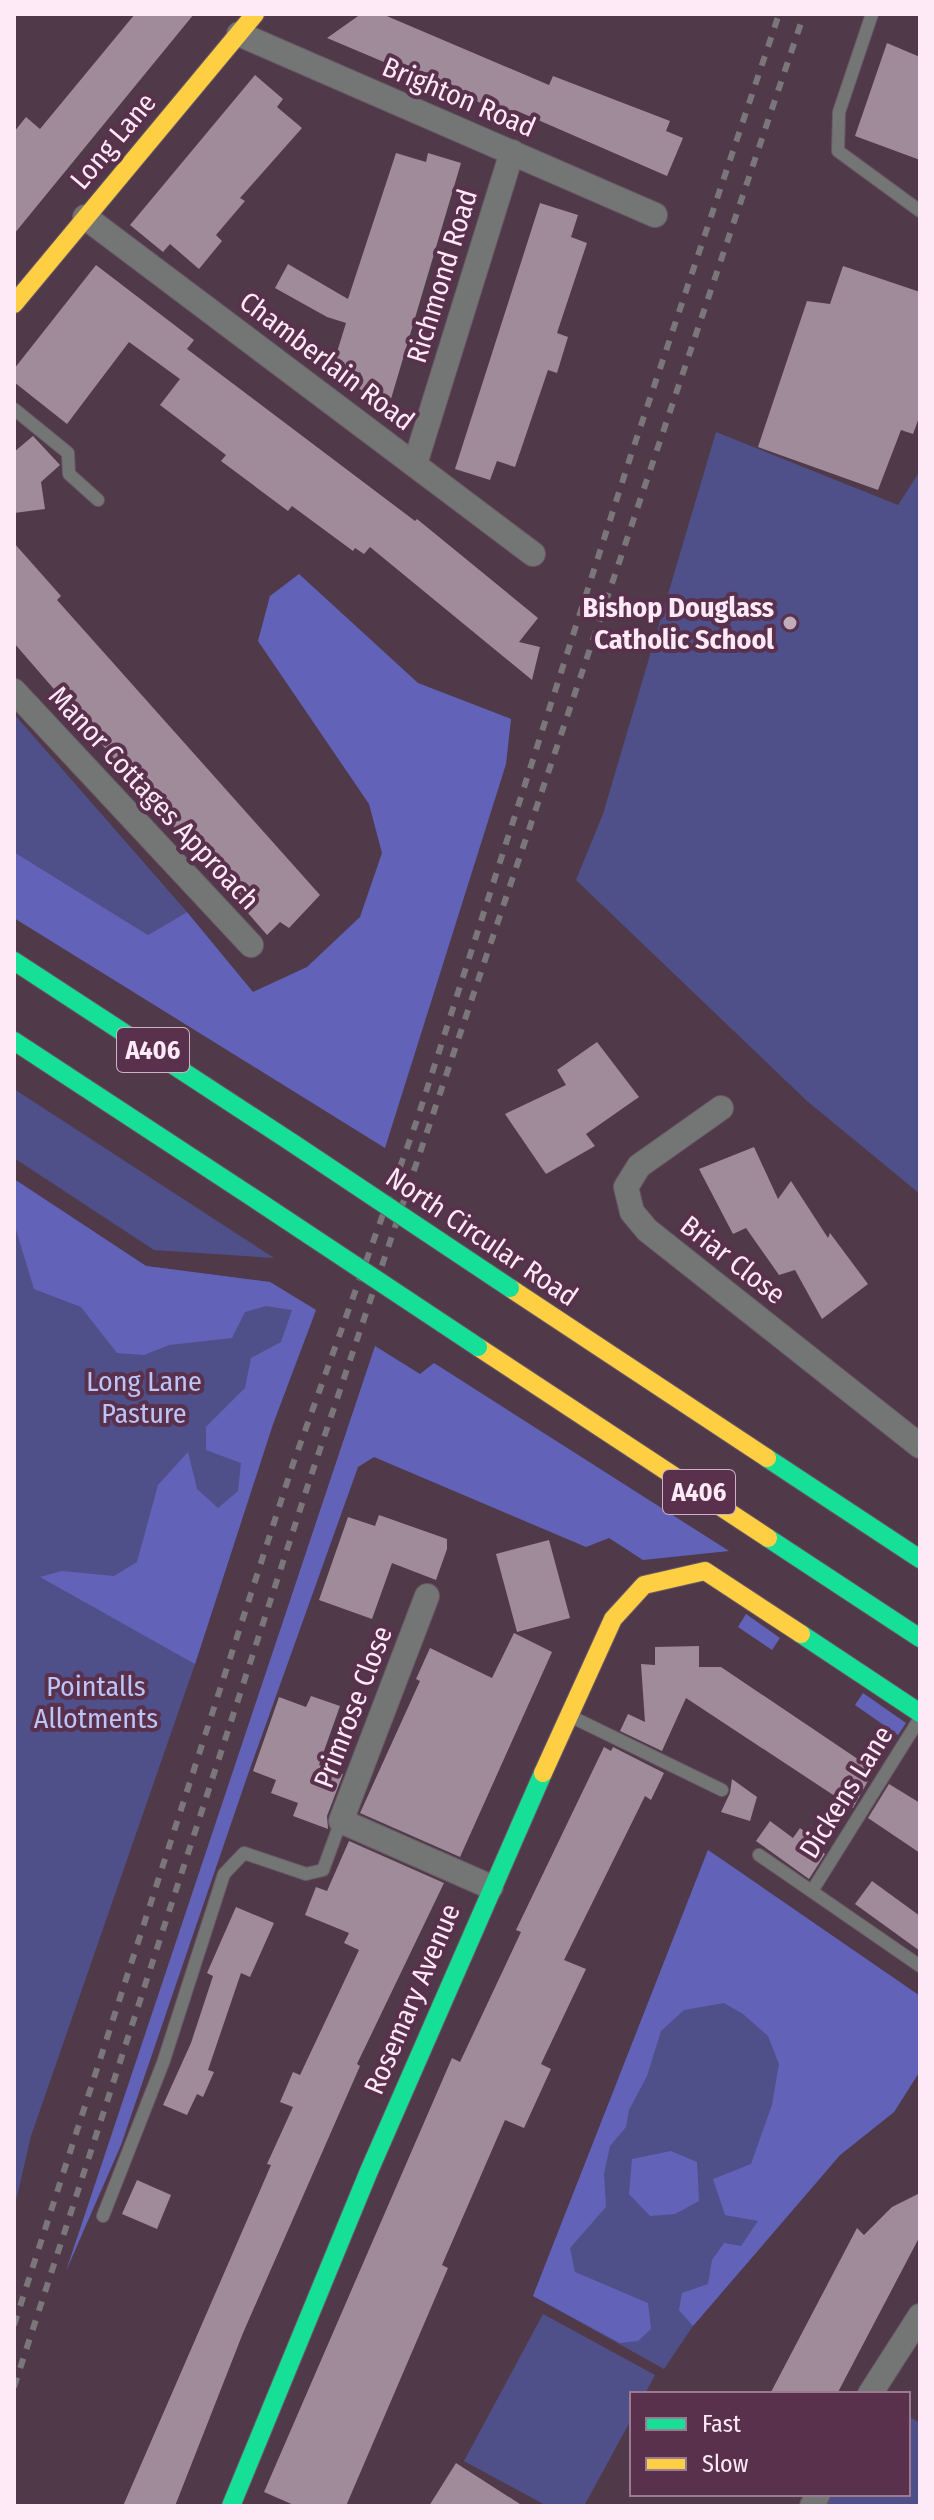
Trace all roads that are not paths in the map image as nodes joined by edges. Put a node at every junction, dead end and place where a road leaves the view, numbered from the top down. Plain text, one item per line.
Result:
1 (255, 14) edge
2 (872, 14) edge
3 (239, 34) junction
4 (512, 152) junction
5 (920, 211) edge
6 (655, 215) dead end
7 (85, 217) junction
8 (14, 304) edge
9 (14, 409) edge
10 (415, 464) junction
11 (98, 500) dead end
12 (533, 554) dead end
13 (14, 691) edge
14 (251, 945) dead end
15 (14, 961) edge
16 (14, 1041) edge
17 (721, 1108) dead end
18 (920, 1446) edge
19 (920, 1559) edge
20 (427, 1596) dead end
21 (920, 1638) edge
22 (920, 1715) edge
23 (569, 1716) junction
24 (722, 1790) dead end
25 (341, 1821) junction
26 (759, 1855) dead end
27 (491, 1887) junction
28 (812, 1891) junction
29 (920, 1966) edge
30 (103, 2216) dead end
31 (920, 2316) edge
32 (871, 2392) edge
33 (231, 2506) edge

1 - 3 main road, Long Lane
2 - 5 lane
3 - 4 street, Brighton Road
3 - 7 main road, Long Lane
4 - 6 street, Brighton Road
4 - 10 street, Richmond Road
7 - 8 main road, Long Lane
7 - 10 street, Chamberlain Road
9 - 11 lane
10 - 12 street, Chamberlain Road
13 - 14 street, Manor Cottages Approach
15 - 19 main road, North Circular Road / A406, bridge
16 - 21 main road, A406, bridge
17 - 18 street, Briar Close
20 - 25 street, Primrose Close
22 - 23 main road, Rosemary Avenue
22 - 28 lane, Dickens Lane
23 - 24 lane
23 - 27 main road, Rosemary Avenue
25 - 27 street, Primrose Close
25 - 30 lane
26 - 28 lane
27 - 33 main road, Rosemary Avenue
28 - 29 lane
31 - 32 street

